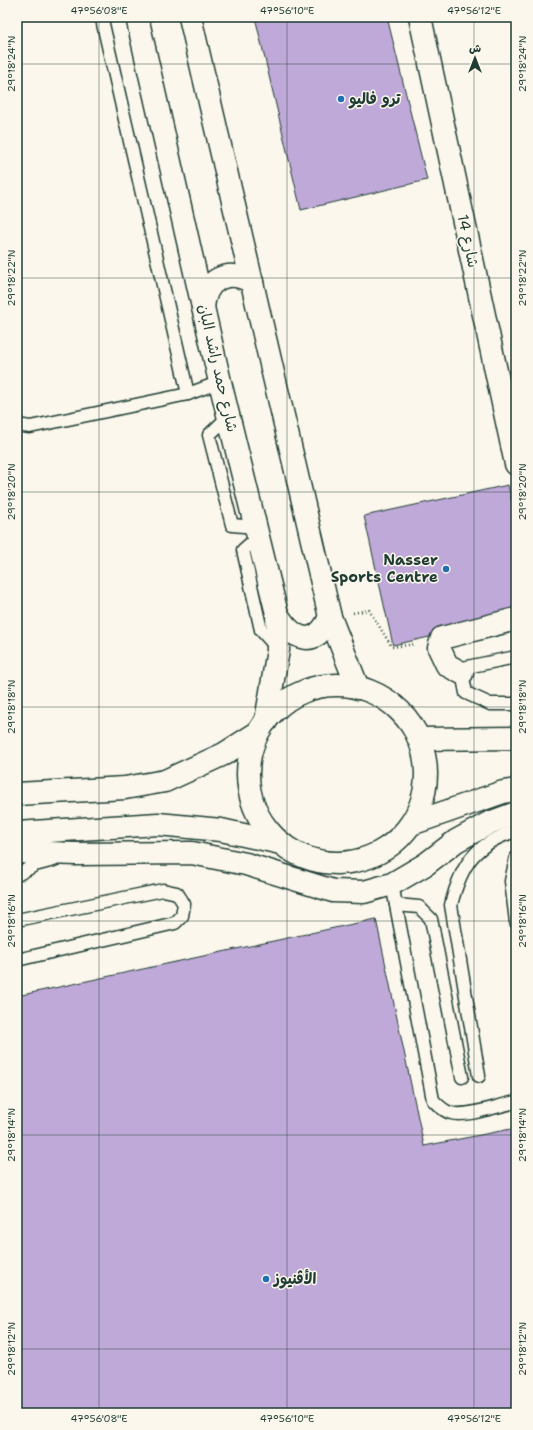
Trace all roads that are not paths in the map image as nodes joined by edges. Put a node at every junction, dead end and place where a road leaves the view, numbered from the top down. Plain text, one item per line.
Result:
1 (103, 17) edge
2 (137, 17) edge
3 (190, 17) edge
4 (420, 17) edge
5 (252, 282) junction
6 (203, 308) junction
7 (220, 382) junction
8 (188, 394) junction
9 (17, 425) edge
10 (516, 464) edge
11 (257, 532) junction
12 (277, 614) junction
13 (330, 617) junction
14 (516, 619) edge
15 (278, 650) junction
16 (516, 657) edge
17 (462, 674) junction
18 (358, 688) junction
19 (516, 704) edge
20 (262, 727) junction
21 (516, 738) edge
22 (419, 739) junction
23 (516, 790) edge
24 (17, 794) edge
25 (516, 813) edge
26 (411, 824) junction
27 (516, 832) edge
28 (17, 833) edge
29 (281, 844) junction
30 (17, 852) edge
31 (77, 854) junction
32 (516, 858) edge
33 (17, 876) edge
34 (394, 894) junction
35 (17, 920) edge
36 (516, 922) edge
37 (17, 960) edge
38 (479, 1076) dead end
39 (462, 1077) dead end
40 (516, 1102) edge

1 - 8 lane
2 - 6 street, شارع حمد راشد البان
3 - 5 street
4 - 10 street, شارع 14
5 - 6 street
5 - 13 street
6 - 7 street, شارع حمد راشد البان
7 - 8 lane
7 - 11 street, شارع حمد راشد البان
8 - 9 lane
11 - 12 street, شارع حمد راشد البان
11 - 15 lane
12 - 13 street
12 - 15 street, شارع حمد راشد البان
13 - 18 street
14 - 17 street
15 - 20 street, شارع حمد راشد البان
16 - 17 lane
17 - 19 lane
18 - 20 street
18 - 22 street
20 - 24 street
20 - 29 street, شارع حمد راشد البان
21 - 22 street
22 - 26 street
23 - 26 street
25 - 34 street
26 - 29 street
27 - 38 lane
28 - 29 street
30 - 31 street
31 - 33 lane
31 - 34 street
32 - 36 lane
34 - 39 lane
34 - 40 lane
35 - 37 lane

